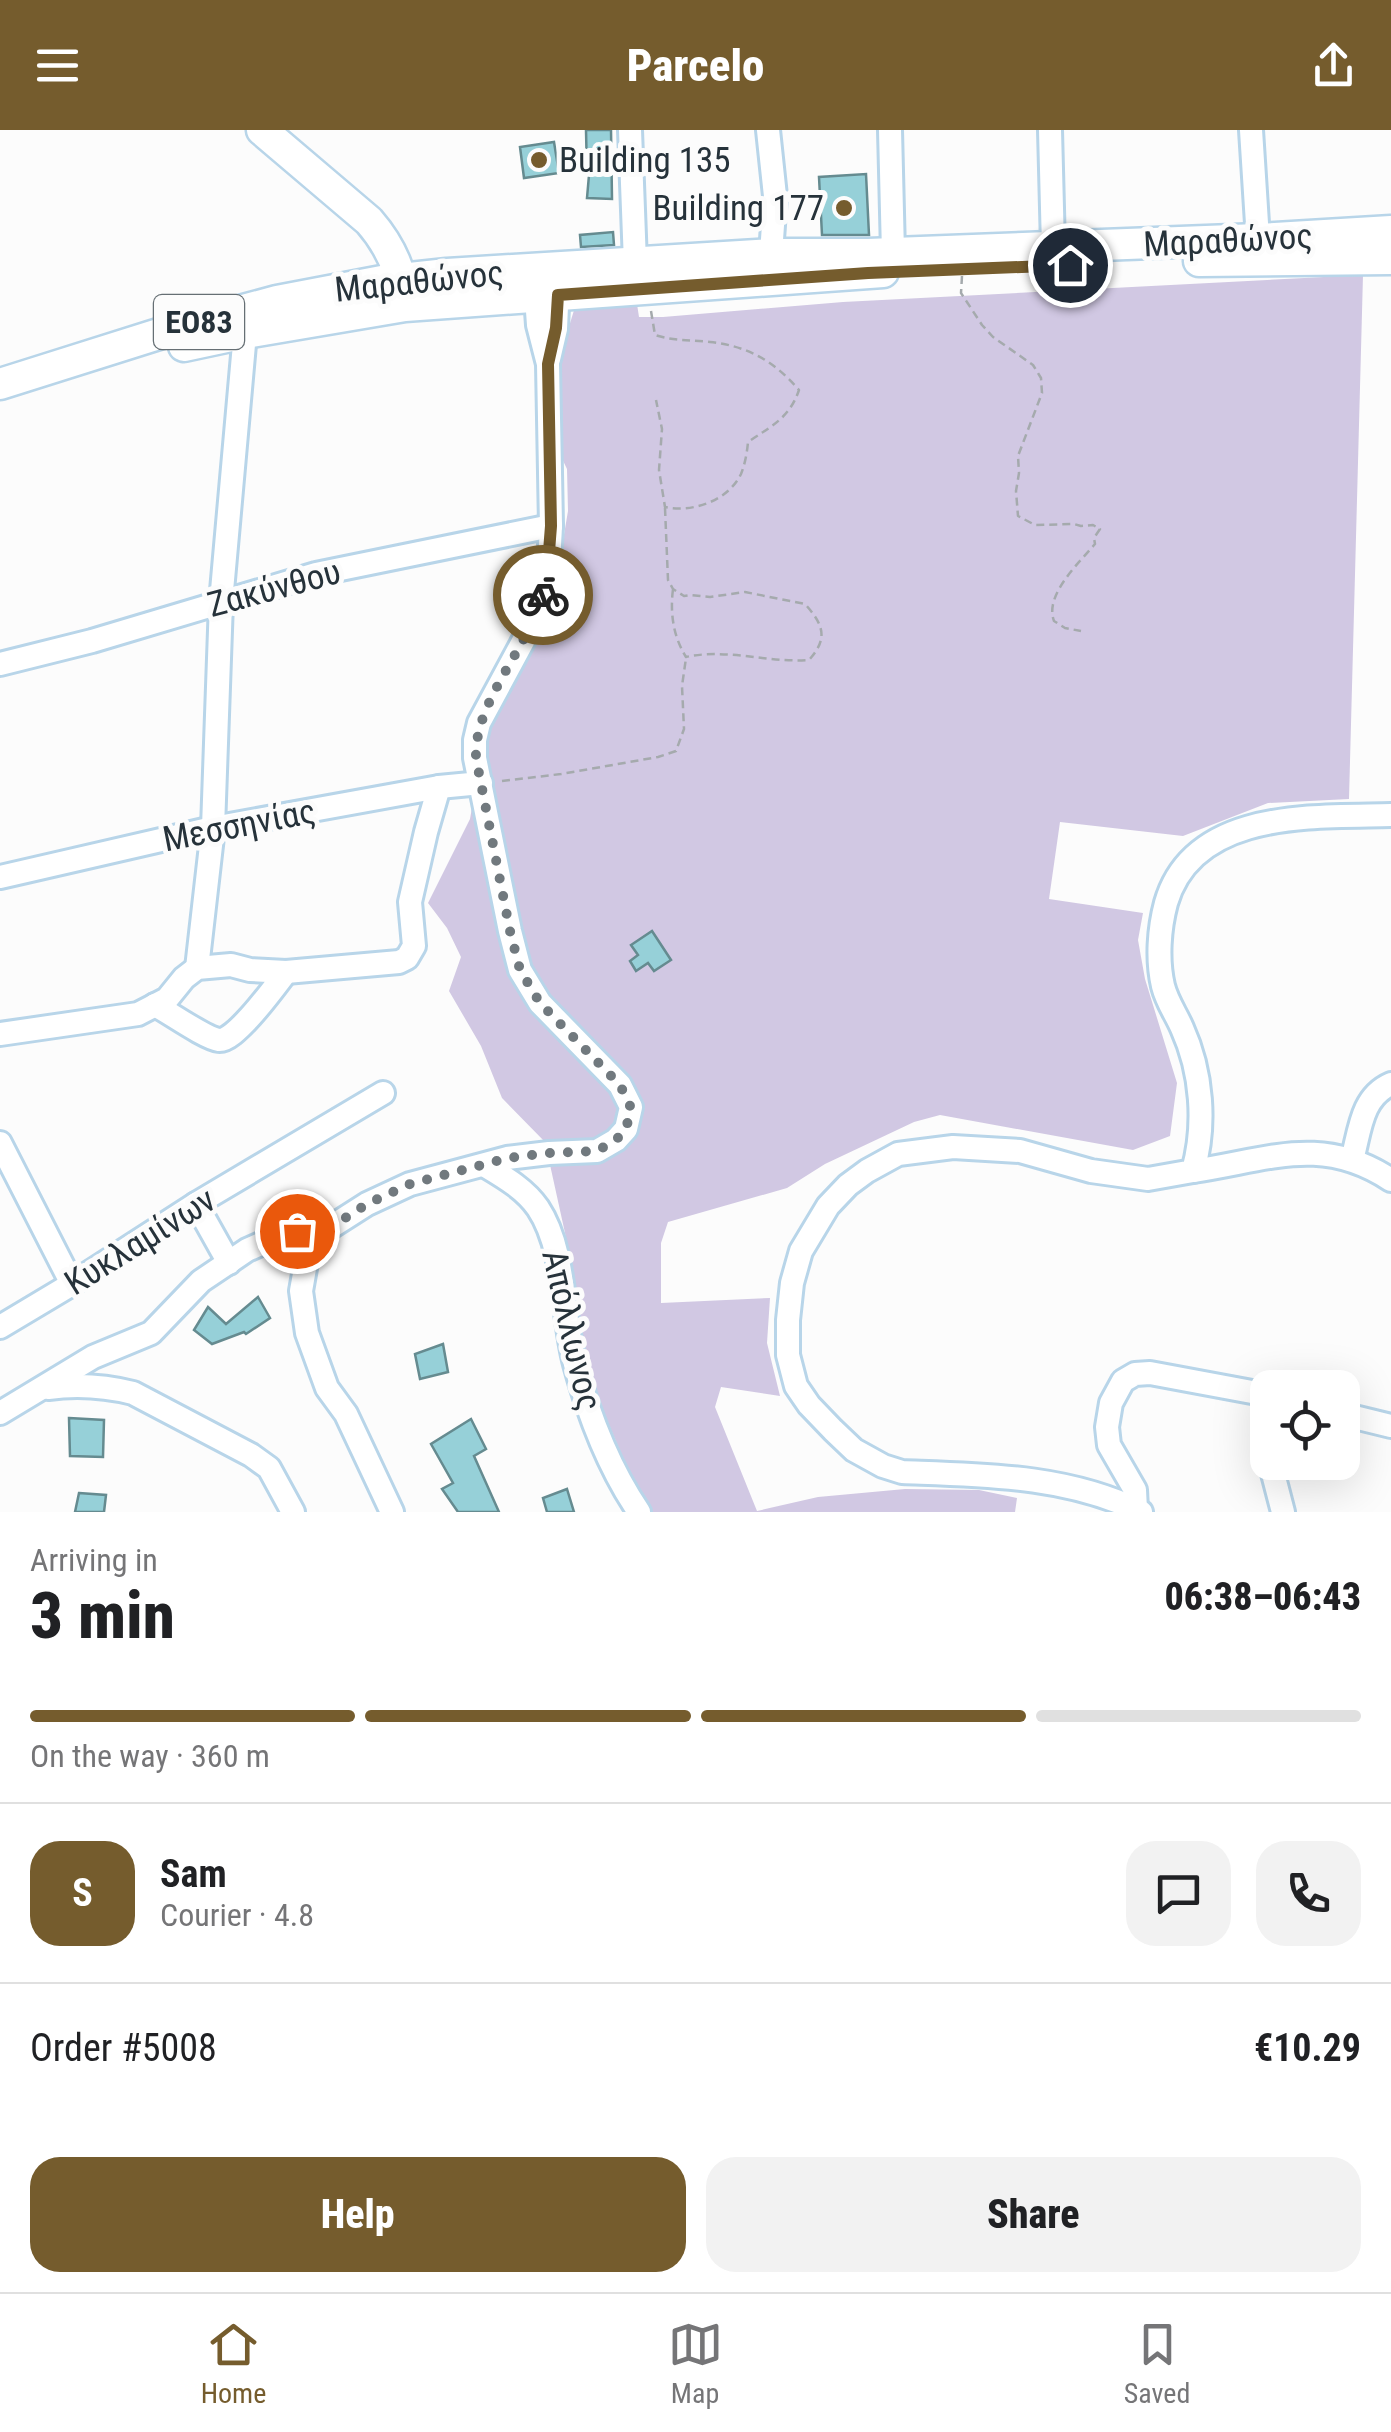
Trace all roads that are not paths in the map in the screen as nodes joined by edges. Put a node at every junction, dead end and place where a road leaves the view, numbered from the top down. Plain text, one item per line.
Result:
1 (262, 130) edge
2 (630, 130) edge
3 (768, 130) edge
4 (890, 130) edge
5 (1050, 130) edge
6 (1251, 130) edge
7 (1391, 231) edge
8 (384, 238) junction
9 (1258, 239) junction
10 (1053, 247) junction
11 (893, 253) junction
12 (771, 254) junction
13 (1391, 260) edge
14 (447, 274) junction
15 (641, 276) junction
16 (546, 282) junction
17 (404, 292) junction
18 (245, 333) junction
19 (0, 384) edge
20 (0, 404) edge
21 (551, 526) junction
22 (221, 602) junction
23 (0, 664) edge
24 (480, 784) junction
25 (439, 787) junction
26 (1391, 815) edge
27 (213, 828) junction
28 (0, 878) edge
29 (197, 968) junction
30 (286, 972) junction
31 (156, 1005) junction
32 (0, 1034) edge
33 (1391, 1084) edge
34 (383, 1093) dead end
35 (3, 1155) edge
36 (1352, 1160) junction
37 (484, 1165) junction
38 (1194, 1171) junction
39 (1391, 1180) edge
40 (196, 1204) junction
41 (320, 1234) junction
42 (229, 1262) junction
43 (72, 1284) junction
44 (0, 1327) edge
45 (35, 1390) junction
46 (1250, 1392) edge
47 (0, 1413) edge
48 (1360, 1418) edge
49 (1391, 1426) edge
50 (1275, 1480) edge
51 (1138, 1511) edge
52 (293, 1512) edge
53 (392, 1512) edge
54 (639, 1512) edge
55 (1283, 1512) edge

1 - 8 main road
2 - 15 street
3 - 12 street
4 - 11 street
5 - 10 street
6 - 9 street
7 - 9 main road, Μαραθώνος / ΕΟ83
8 - 14 main road
8 - 17 main road
9 - 10 main road, Μαραθώνος / ΕΟ83
10 - 11 main road, Μαραθώνος / ΕΟ83
11 - 12 main road, Μαραθώνος / ΕΟ83
12 - 15 main road, Μαραθώνος / ΕΟ83
13 - 15 main road, Μαραθώνος / ΕΟ83
14 - 16 main road, Μαραθώνος / ΕΟ83
14 - 17 main road, Μαραθώνος / ΕΟ83
15 - 16 main road, Μαραθώνος / ΕΟ83
16 - 17 main road, Μαραθώνος / ΕΟ83
16 - 21 street
17 - 18 main road, Μαραθώνος / ΕΟ83
17 - 19 main road, Μαραθώνος / ΕΟ83
18 - 20 main road, Μαραθώνος / ΕΟ83
18 - 22 street
21 - 22 street, Ζακύνθου
21 - 24 street
22 - 23 street, Ζακύνθου
22 - 27 street
24 - 25 street, Μεσσηνίας
24 - 37 street
25 - 27 street, Μεσσηνίας
25 - 30 street
26 - 38 street
27 - 28 street, Μεσσηνίας
27 - 29 street
29 - 30 street
29 - 31 street
30 - 31 street
31 - 32 street
33 - 36 street
34 - 40 street, Κυκλαμίνων
35 - 43 street
36 - 38 street
36 - 39 street
37 - 41 street
37 - 54 street, Απόλλωνος
38 - 51 street
40 - 42 street
40 - 43 street, Κυκλαμίνων
41 - 42 street
41 - 53 street
42 - 45 street
43 - 44 street, Κυκλαμίνων
45 - 47 street
45 - 52 street
46 - 51 street
48 - 49 street
50 - 55 street

